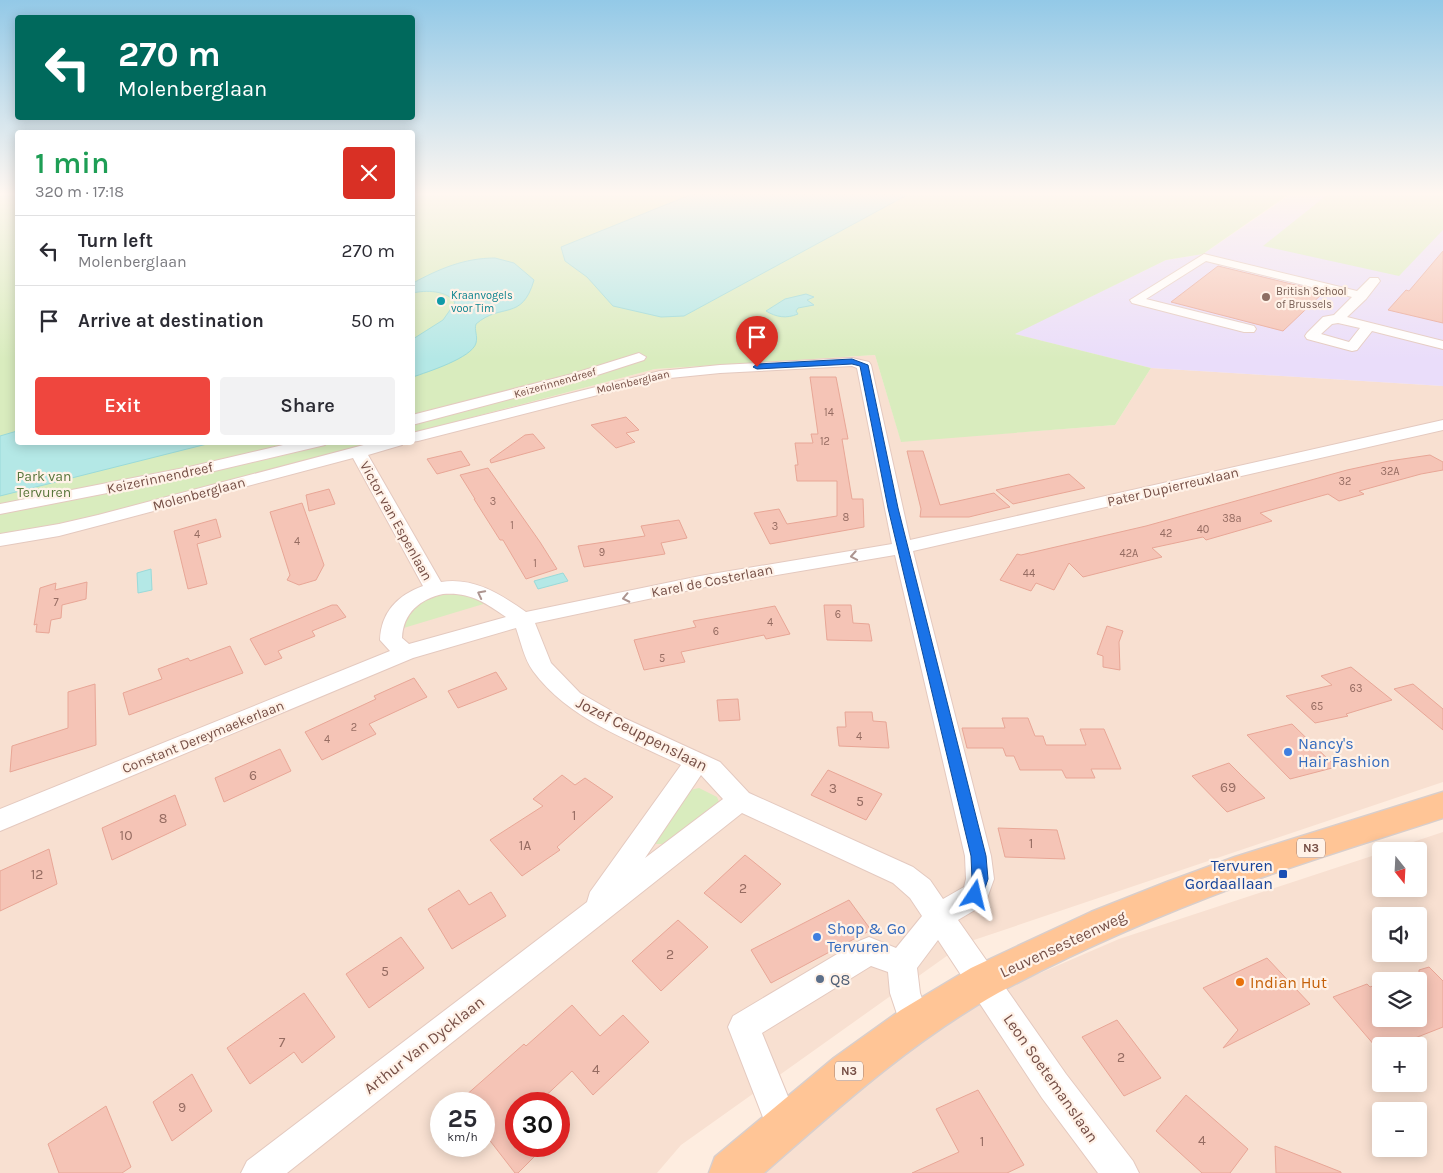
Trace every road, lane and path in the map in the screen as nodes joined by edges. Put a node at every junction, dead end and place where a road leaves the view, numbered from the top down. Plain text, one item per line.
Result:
1 (1374, 281) dead end
2 (1362, 296) junction
3 (1338, 319) junction
4 (1369, 326) junction
5 (1249, 329) dead end
6 (1443, 345) edge
7 (639, 357) dead end
8 (415, 419) edge
9 (1443, 425) edge
10 (415, 437) edge
11 (306, 445) edge
12 (385, 445) edge
13 (358, 452) junction
14 (0, 509) edge
15 (0, 540) edge
16 (902, 548) junction
17 (434, 590) junction
18 (523, 619) junction
19 (405, 654) junction
20 (696, 763) junction
21 (740, 800) junction
22 (1443, 805) edge
23 (0, 820) edge
24 (590, 916) junction
25 (938, 916) junction
26 (902, 964) junction
27 (984, 981) junction
28 (915, 1024) junction
29 (784, 1126) junction
30 (259, 1173) edge
31 (731, 1173) edge
32 (1121, 1173) edge

1 - 2 street
2 - 3 street
2 - 5 street
3 - 4 street
3 - 4 street
4 - 6 street
7 - 8 street, Keizerinnendreef
9 - 16 street, Pater Dupierreuxlaan
10 - 16 street, Molenberglaan
11 - 14 street, Keizerinnendreef
12 - 13 street, Molenberglaan
13 - 15 street, Molenberglaan
13 - 17 street, Victor van Espenlaan
16 -> 18 street, Karel de Costerlaan
16 - 25 street
18 -> 17 street
17 - 19 street
18 - 19 street, Karel de Costerlaan
18 - 20 street, Jozef Ceuppenslaan
19 - 23 street, Constant Dereymaekerlaan
20 - 21 street, Jozef Ceuppenslaan
20 - 24 street, Arthur Van Dycklaan
21 - 24 street, Arthur Van Dycklaan
21 - 25 street, Jozef Ceuppenslaan
22 - 27 main road, Leuvensesteenweg / N3
24 - 30 street, Arthur Van Dycklaan
25 - 26 street
25 - 27 street, Leon Soetemanslaan
26 - 28 street
26 - 29 street
27 - 28 main road, Leuvensesteenweg / N3
27 - 32 street, Leon Soetemanslaan
28 - 29 main road, Leuvensesteenweg / N3
29 - 31 main road, Leuvensesteenweg / N3

